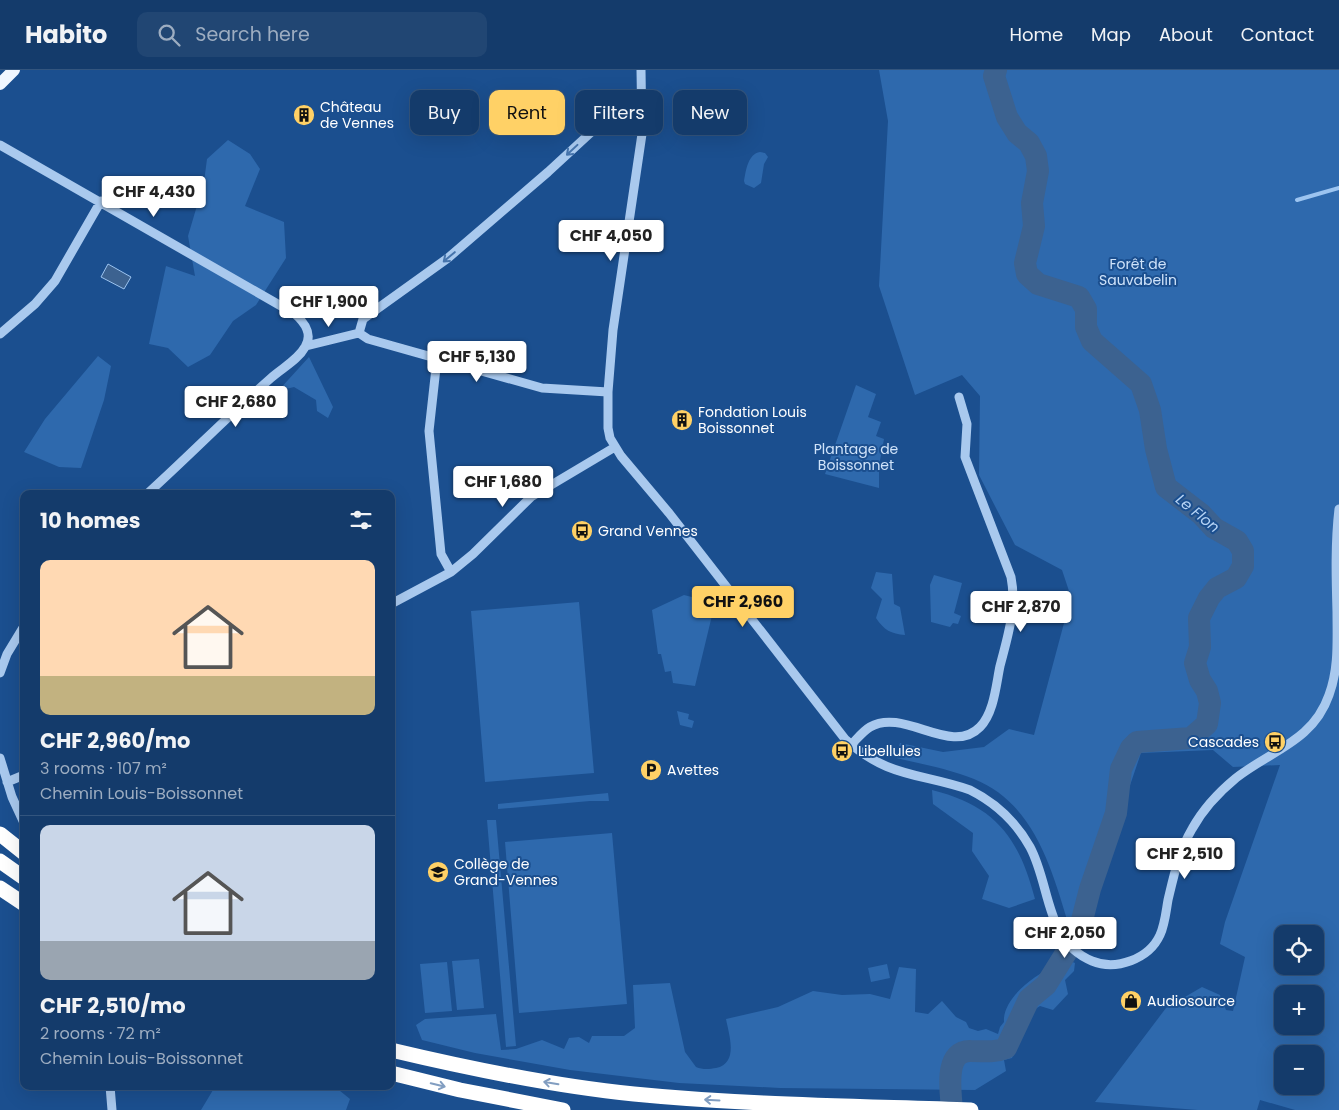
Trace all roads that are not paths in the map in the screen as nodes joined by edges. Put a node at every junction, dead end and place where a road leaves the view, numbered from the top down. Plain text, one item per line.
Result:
1 (14, 70) edge
2 (641, 70) edge
3 (0, 84) edge
4 (642, 90) edge
5 (588, 135) edge
6 (642, 135) edge
7 (0, 145) edge
8 (101, 201) junction
9 (359, 333) junction
10 (0, 334) edge
11 (306, 346) junction
12 (437, 359) junction
13 (608, 392) junction
14 (959, 397) dead end
15 (614, 447) junction
16 (151, 490) edge
17 (1339, 509) edge
18 (451, 572) junction
19 (395, 602) edge
20 (20, 633) edge
21 (0, 673) edge
22 (852, 745) junction
23 (0, 758) edge
24 (20, 777) edge
25 (7, 782) junction
26 (20, 813) edge
27 (0, 834) edge
28 (20, 850) edge
29 (0, 861) edge
30 (20, 875) edge
31 (0, 888) edge
32 (20, 901) edge
33 (395, 1041) edge
34 (395, 1051) edge
35 (469, 1067) junction
36 (395, 1074) edge
37 (110, 1090) edge
38 (112, 1110) edge
39 (563, 1110) edge
40 (971, 1110) edge

1 - 3 main road
2 - 4 street
5 -> 9 street
6 - 13 street
7 - 8 street
8 - 10 street
8 - 11 street
9 - 11 street
9 - 12 street
11 - 16 street
12 - 13 street
12 - 18 street
13 - 15 street
14 - 22 street
15 - 18 street
15 - 22 street
17 - 22 street
18 - 19 street
20 - 21 street
23 - 25 street
24 - 25 street
25 - 26 street
27 - 28 highway
29 - 30 highway
31 - 32 highway
33 - 35 highway
34 - 35 highway
40 -> 35 highway
36 -> 39 highway
37 - 38 street

